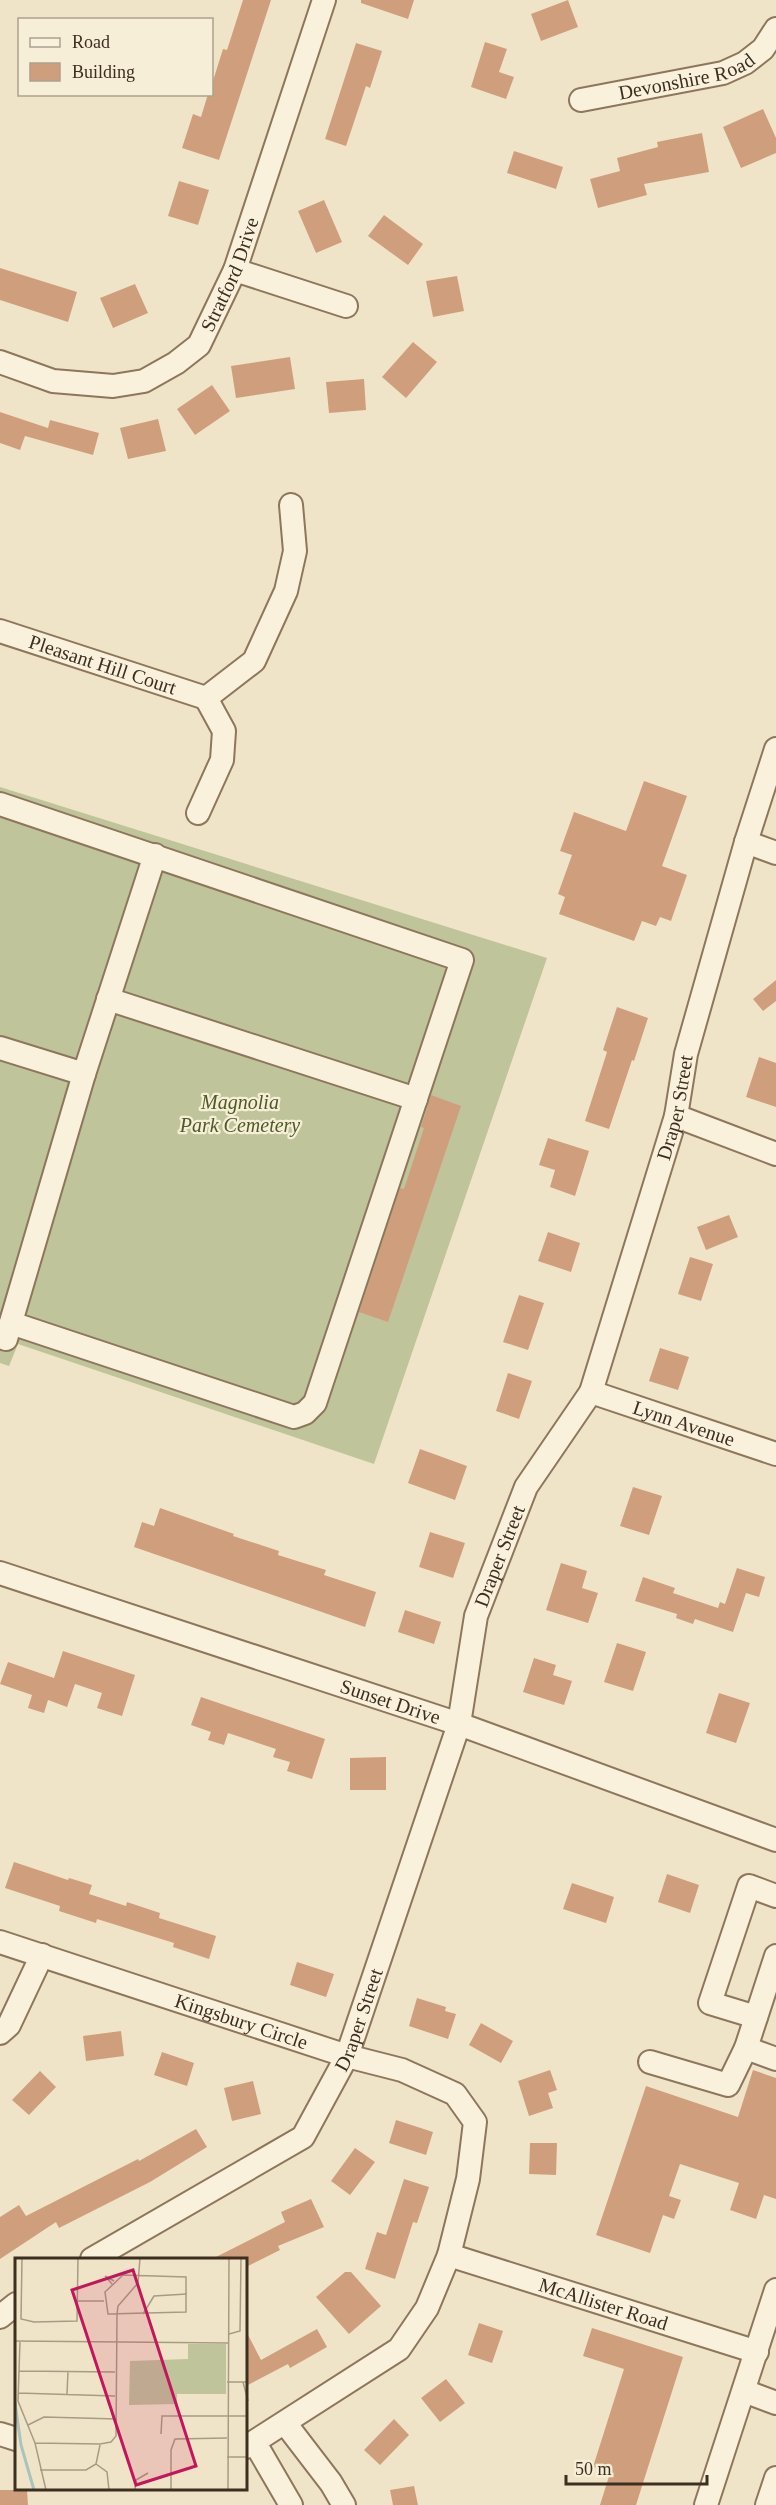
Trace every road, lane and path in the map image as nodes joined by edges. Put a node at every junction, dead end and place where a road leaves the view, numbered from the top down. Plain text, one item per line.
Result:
1 (324, 0) edge
2 (776, 29) edge
3 (581, 100) dead end
4 (235, 270) junction
5 (346, 306) dead end
6 (0, 362) edge
7 (291, 506) dead end
8 (0, 631) edge
9 (206, 698) junction
10 (776, 749) edge
11 (0, 804) edge
12 (198, 813) dead end
13 (746, 842) junction
14 (776, 854) edge
15 (155, 855) junction
16 (108, 999) junction
17 (0, 1048) edge
18 (84, 1074) junction
19 (416, 1099) junction
20 (676, 1116) junction
21 (776, 1154) edge
22 (6, 1330) edge
23 (591, 1392) junction
24 (776, 1454) edge
25 (0, 1573) edge
26 (459, 1724) junction
27 (776, 1840) edge
28 (776, 1896) edge
29 (0, 1942) edge
30 (42, 1955) junction
31 (776, 1956) edge
32 (756, 2017) junction
33 (0, 2033) edge
34 (746, 2048) junction
35 (347, 2056) junction
36 (776, 2059) edge
37 (650, 2062) dead end
38 (449, 2255) junction
39 (94, 2258) edge
40 (776, 2290) edge
41 (15, 2305) edge
42 (0, 2317) edge
43 (757, 2352) junction
44 (744, 2391) junction
45 (776, 2403) edge
46 (285, 2422) junction
47 (0, 2434) edge
48 (15, 2439) edge
49 (251, 2445) edge
50 (776, 2478) edge
51 (291, 2505) edge
52 (344, 2505) edge
53 (706, 2505) edge
54 (767, 2505) edge

1 - 4 street, Stratford Drive
2 - 3 street, Devonshire Road
4 - 5 street
4 - 6 street, Stratford Drive
7 - 9 street
8 - 9 street, Pleasant Hill Court
9 - 12 street
10 - 13 street, Draper Street
11 - 15 street
13 - 14 street
13 - 20 street, Draper Street
15 - 16 street
15 - 19 street
16 - 18 street
16 - 19 street
17 - 18 street
18 - 22 street
19 - 22 street
20 - 21 street
20 - 23 street, Draper Street
23 - 24 street, Lynn Avenue
23 - 26 street, Draper Street
25 - 26 street, Sunset Drive
26 - 27 street, Sunset Drive
26 - 35 street, Draper Street
28 - 32 street
29 - 30 street, Kingsbury Circle
30 - 33 street
30 - 35 street, Kingsbury Circle
31 - 32 street
32 - 34 street
34 - 36 street
34 - 37 street
35 - 38 street, Kingsbury Circle
35 - 39 street, Draper Street
38 - 43 street, McAllister Road
38 - 46 street, Kingsbury Circle
40 - 43 street
41 - 42 street
43 - 44 street
44 - 45 street
44 - 53 street
46 - 49 street, Kingsbury Circle
46 - 52 street
47 - 48 street
49 - 51 street
50 - 54 street

